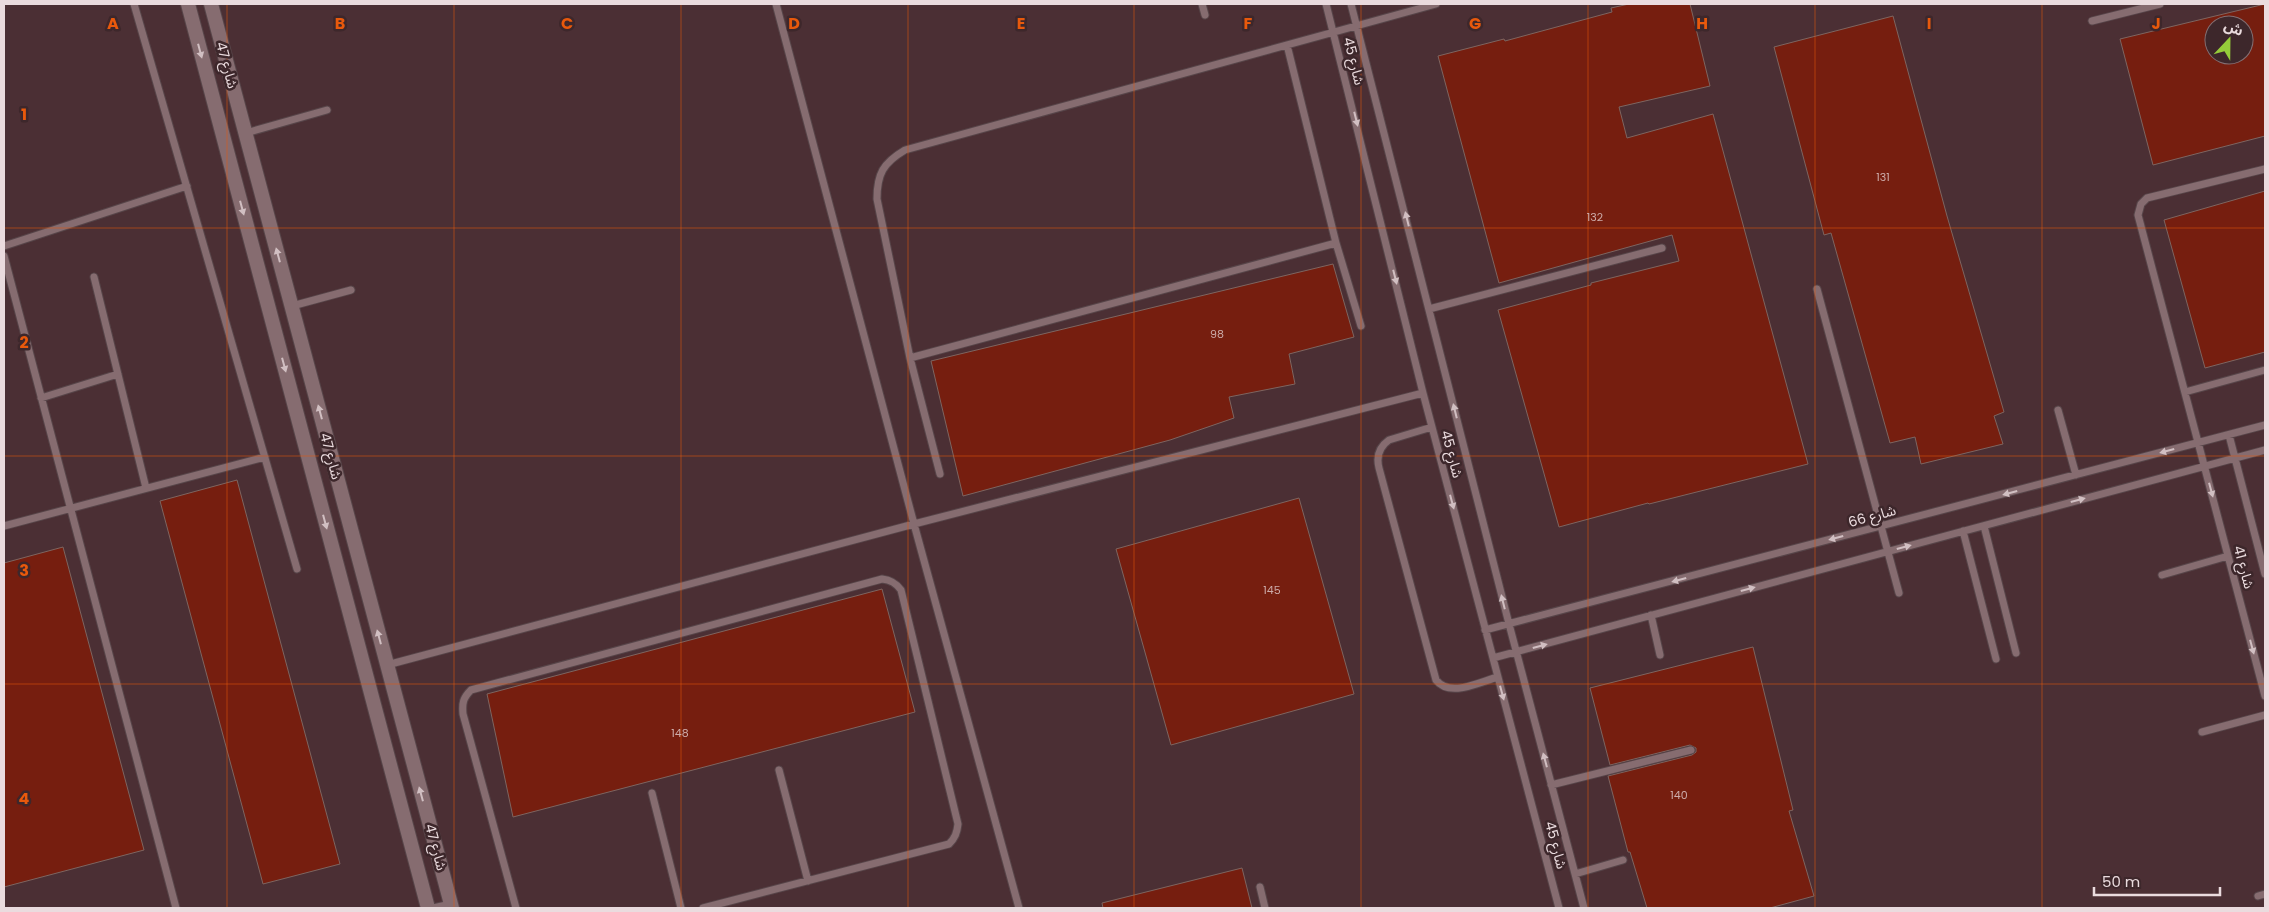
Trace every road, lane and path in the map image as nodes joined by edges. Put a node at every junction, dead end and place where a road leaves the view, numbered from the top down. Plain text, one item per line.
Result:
1 (134, 4) edge
2 (188, 4) edge
3 (211, 4) edge
4 (776, 4) edge
5 (1202, 4) edge
6 (1326, 4) edge
7 (1351, 4) edge
8 (1436, 4) edge
9 (2160, 4) edge
10 (1205, 16) dead end
11 (2092, 21) dead end
12 (1358, 25) junction
13 (1334, 32) junction
14 (1287, 45) junction
15 (327, 110) dead end
16 (246, 133) junction
17 (2265, 169) edge
18 (187, 186) junction
19 (1336, 243) junction
20 (4, 246) edge
21 (1662, 248) dead end
22 (4, 256) edge
23 (94, 277) dead end
24 (1817, 289) dead end
25 (351, 290) dead end
26 (292, 306) junction
27 (1429, 309) junction
28 (1361, 326) dead end
29 (910, 358) junction
30 (2265, 370) edge
31 (118, 374) junction
32 (1423, 392) junction
33 (2185, 392) junction
34 (41, 398) junction
35 (2058, 410) dead end
36 (2265, 426) edge
37 (1432, 427) junction
38 (2229, 435) junction
39 (2199, 443) junction
40 (2265, 450) edge
41 (265, 457) junction
42 (2235, 458) junction
43 (2204, 466) junction
44 (940, 474) dead end
45 (2076, 476) junction
46 (146, 488) junction
47 (70, 508) junction
48 (914, 524) junction
49 (4, 526) edge
50 (1881, 526) junction
51 (1984, 526) junction
52 (1963, 532) junction
53 (1888, 552) junction
54 (2228, 556) junction
55 (297, 569) dead end
56 (2265, 574) edge
57 (2162, 575) dead end
58 (1899, 593) dead end
59 (1651, 616) junction
60 (1509, 624) junction
61 (1485, 630) junction
62 (1516, 652) junction
63 (2016, 653) dead end
64 (1660, 655) dead end
65 (1493, 658) junction
66 (1996, 658) dead end
67 (386, 665) junction
68 (1498, 677) junction
69 (2265, 696) edge
70 (2265, 715) edge
71 (2202, 732) dead end
72 (1691, 750) dead end
73 (779, 770) dead end
74 (1551, 785) junction
75 (652, 793) dead end
76 (1623, 860) dead end
77 (1575, 874) junction
78 (808, 881) junction
79 (1260, 887) dead end
80 (452, 906) edge
81 (176, 908) edge
82 (428, 908) edge
83 (433, 908) edge
84 (516, 908) edge
85 (682, 908) edge
86 (703, 908) edge
87 (1019, 908) edge
88 (1265, 908) edge
89 (1560, 908) edge
90 (1584, 908) edge

1 - 18 lane
2 -> 82 street, شارع 47
3 - 16 street, شارع 47
4 - 48 lane
5 - 10 lane
6 - 13 lane, شارع 45
7 - 12 lane, شارع 45
8 - 12 lane
9 - 11 lane
12 - 13 lane
27 -> 12 lane, شارع 45
13 - 14 lane
13 -> 32 lane, شارع 45
14 - 19 lane
14 - 29 lane
15 - 16 lane
26 -> 16 street, شارع 47
17 - 33 lane, شارع 41
18 - 20 lane
18 - 41 lane
19 - 28 lane
19 - 29 lane
21 - 27 lane
22 - 34 lane
23 - 31 lane
24 - 50 lane
25 - 26 lane
67 -> 26 street, شارع 47
60 -> 27 lane, شارع 45
29 - 44 lane
30 - 33 lane
31 - 34 lane
31 - 46 lane
32 - 37 lane, شارع 45
32 - 48 lane
33 - 39 lane, شارع 41
34 - 47 lane
35 - 45 lane
36 - 38 lane, شارع 66
37 -> 61 lane, شارع 45
37 - 68 lane
38 - 39 lane, شارع 66
38 - 42 lane, شارع 41
39 - 43 lane, شارع 41
39 -> 45 lane, شارع 66
40 - 42 lane
41 - 46 lane
41 - 55 lane
42 - 43 lane
42 - 56 lane, شارع 41
51 -> 43 lane
43 -> 54 lane, شارع 41
45 -> 50 lane, شارع 66
46 - 47 lane
47 - 49 lane
47 - 81 lane
48 - 67 lane
48 - 87 lane
50 - 53 lane
50 -> 60 lane, شارع 66
51 - 52 lane
51 - 63 lane
53 -> 52 lane
52 - 66 lane
53 - 58 lane
59 -> 53 lane
54 - 57 lane
54 -> 69 lane, شارع 41
62 -> 59 lane
59 - 64 lane
60 - 61 lane, شارع 66
60 - 62 lane, شارع 45
61 - 65 lane, شارع 45
62 - 65 lane
74 -> 62 lane, شارع 45
65 - 68 lane, شارع 45
80 -> 67 street, شارع 47
68 -> 89 lane, شارع 45
70 - 71 lane
72 - 74 lane
73 - 78 lane
74 - 77 lane, شارع 45
75 - 85 lane
76 - 77 lane
77 - 90 lane, شارع 45
78 - 84 lane
78 - 86 lane
79 - 88 lane
80 - 83 lane

